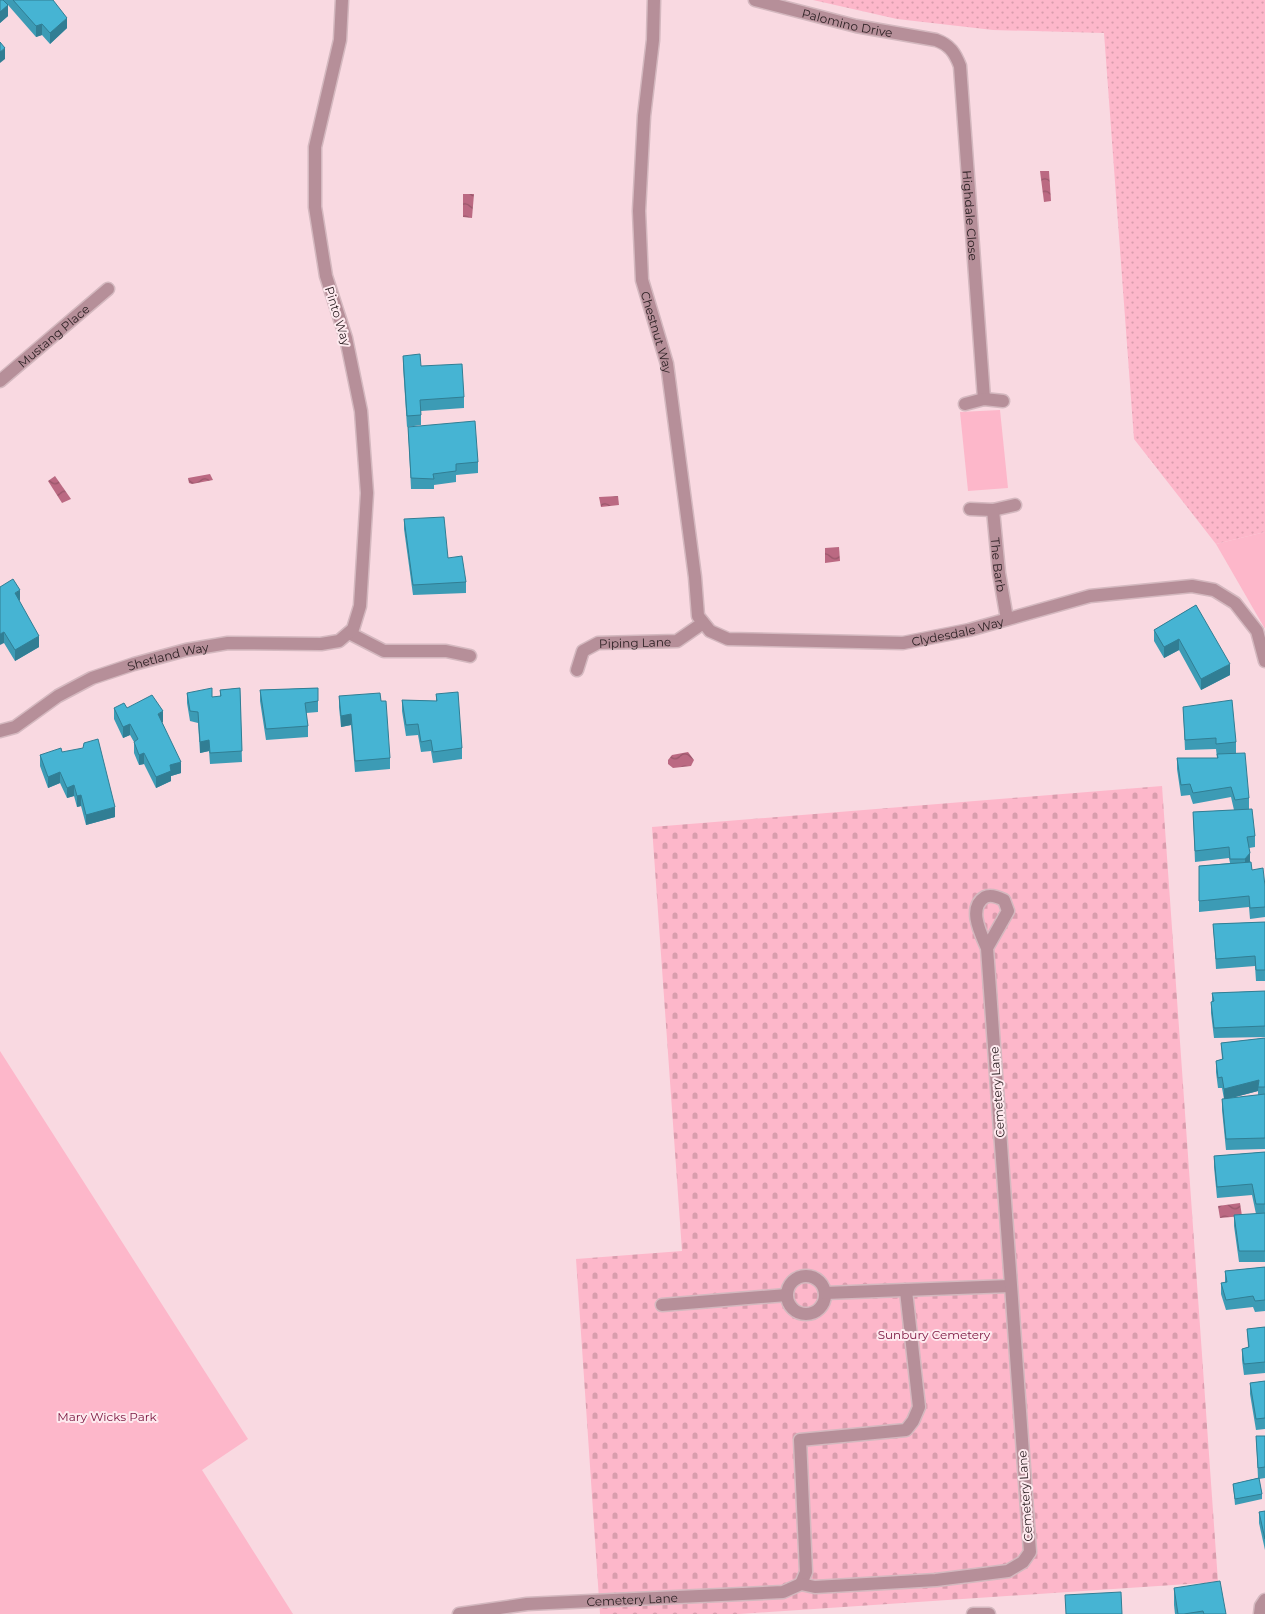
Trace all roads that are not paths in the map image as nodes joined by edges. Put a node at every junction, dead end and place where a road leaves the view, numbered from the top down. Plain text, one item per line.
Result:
1 (342, 0) edge
2 (654, 0) edge
3 (661, 0) edge
4 (755, 0) edge
5 (653, 40) junction
6 (940, 42) joint
7 (108, 289) dead end
8 (0, 382) edge
9 (984, 399) junction
10 (1003, 401) dead end
11 (964, 404) dead end
12 (1015, 505) dead end
13 (970, 508) dead end
14 (993, 510) junction
15 (1007, 619) junction
16 (704, 623) junction
17 (349, 632) junction
18 (470, 656) dead end
19 (1265, 661) edge
20 (576, 670) dead end
21 (0, 731) edge
22 (987, 948) dead end
23 (1010, 1286) junction
24 (906, 1291) junction
25 (825, 1293) junction
26 (787, 1294) junction
27 (662, 1305) dead end
28 (801, 1584) junction
29 (1265, 1600) edge
30 (459, 1614) edge
31 (973, 1614) edge
32 (989, 1614) edge
33 (1260, 1614) edge

1 - 17 street, Pinto Way
2 - 5 street, Chestnut Way
3 - 5 street, Chestnut Way
4 - 6 street, Palomino Drive
5 - 16 street, Chestnut Way
6 - 9 street, Highdale Close
7 - 8 street, Mustang Place
9 - 10 street
9 - 11 street
12 - 14 street
13 - 14 street
14 - 15 street, The Barb
15 - 16 street, Clydesdale Way
15 - 19 street, Clydesdale Way
16 - 20 street, Piping Lane
17 - 18 street
17 - 21 street, Shetland Way
22 - 23 street, Cemetery Lane
23 - 24 street
23 - 28 street, Cemetery Lane
24 - 25 street
24 - 28 street
25 - 26 street
25 - 26 street
26 - 27 street
28 - 30 street, Cemetery Lane
29 - 33 street
31 - 32 street

